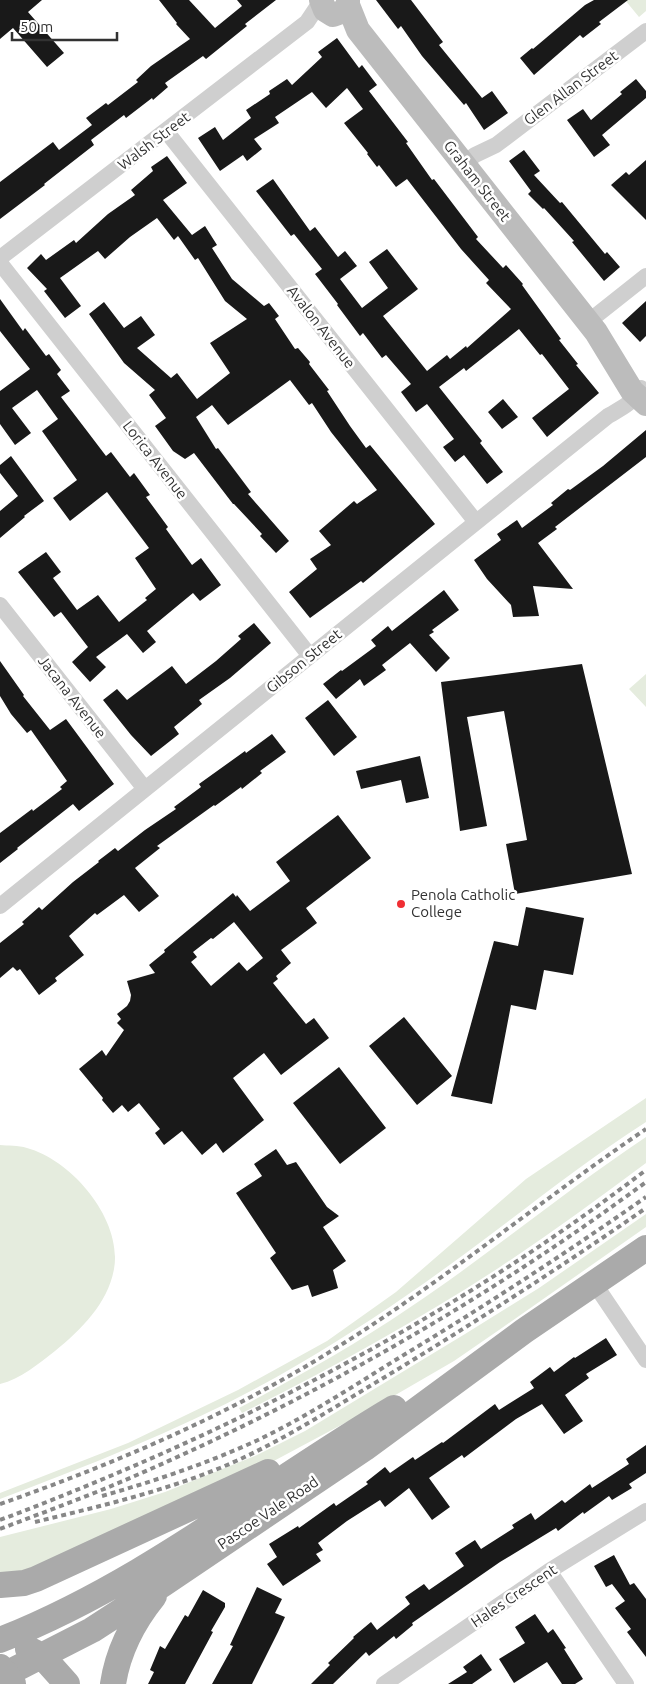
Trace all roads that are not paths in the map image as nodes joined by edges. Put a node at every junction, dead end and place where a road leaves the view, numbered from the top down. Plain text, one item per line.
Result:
1 (338, 5) edge
2 (646, 31) edge
3 (166, 131) junction
4 (466, 168) junction
5 (0, 258) edge
6 (0, 263) edge
7 (646, 276) edge
8 (592, 327) junction
9 (640, 395) edge
10 (476, 522) junction
11 (0, 605) edge
12 (310, 656) junction
13 (145, 789) junction
14 (0, 906) edge
15 (646, 1248) edge
16 (594, 1283) junction
17 (524, 1331) junction
18 (646, 1360) edge
19 (348, 1435) junction
20 (646, 1511) edge
21 (549, 1571) junction
22 (12, 1584) edge
23 (163, 1584) junction
24 (0, 1640) edge
25 (0, 1647) edge
26 (42, 1656) junction
27 (0, 1667) edge
28 (0, 1677) edge
29 (13, 1684) edge
30 (67, 1684) edge
31 (113, 1684) edge
32 (384, 1684) edge
33 (626, 1684) edge

1 - 3 street, Walsh Street
1 - 4 street, Graham Street
2 - 4 street, Glen Allan Street
3 - 5 street, Walsh Street
3 - 10 street, Avalon Avenue
4 - 8 street, Graham Street
6 - 12 street, Lorica Avenue
7 - 8 street
8 - 9 street, Graham Street
9 - 10 street, Gibson Street
10 - 12 street, Gibson Street
11 - 13 street, Jacana Avenue
12 - 13 street, Gibson Street
13 - 14 street, Gibson Street
15 - 16 main road, Pascoe Vale Road
16 - 17 main road, Pascoe Vale Road
16 - 18 street
17 - 19 main road, Pascoe Vale Road
17 - 23 main road, Pascoe Vale Road
19 - 22 main road
19 - 24 main road, Pascoe Vale Road
20 - 21 street, Hales Crescent
21 - 32 street, Hales Crescent
21 - 33 street
23 - 26 main road, Pascoe Vale Road
23 - 31 main road
25 - 26 main road
26 - 28 main road, Pascoe Vale Road
26 - 30 main road
27 - 29 main road, bridge

